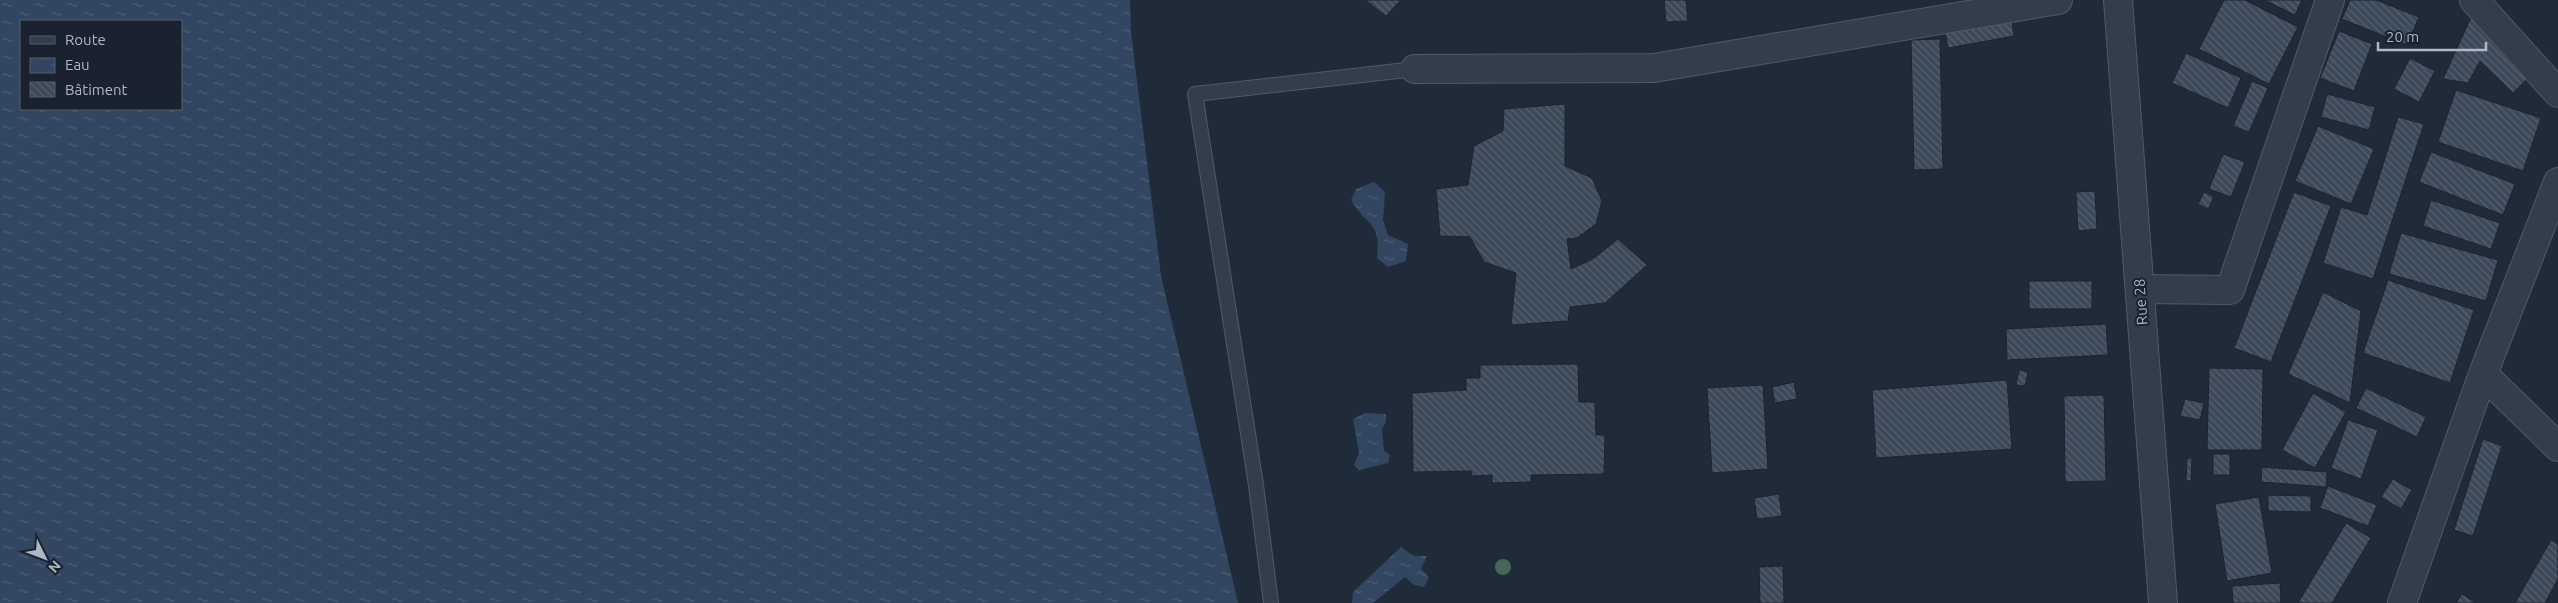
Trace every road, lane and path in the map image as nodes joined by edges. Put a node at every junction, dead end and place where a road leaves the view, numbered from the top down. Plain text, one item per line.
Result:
1 (2058, 0) edge
2 (2118, 0) edge
3 (2330, 0) edge
4 (2474, 0) edge
5 (1415, 69) joint
6 (2558, 93) edge
7 (2558, 182) edge
8 (2140, 289) junction
9 (2484, 374) junction
10 (2558, 447) edge
11 (1271, 603) edge
12 (2163, 603) edge
13 (2402, 603) edge

1 - 5 street
2 - 8 street, Rue 28
3 - 8 street
4 - 6 street
5 - 11 lane
7 - 9 street
8 - 12 street, Rue 28
9 - 10 street
9 - 13 street

